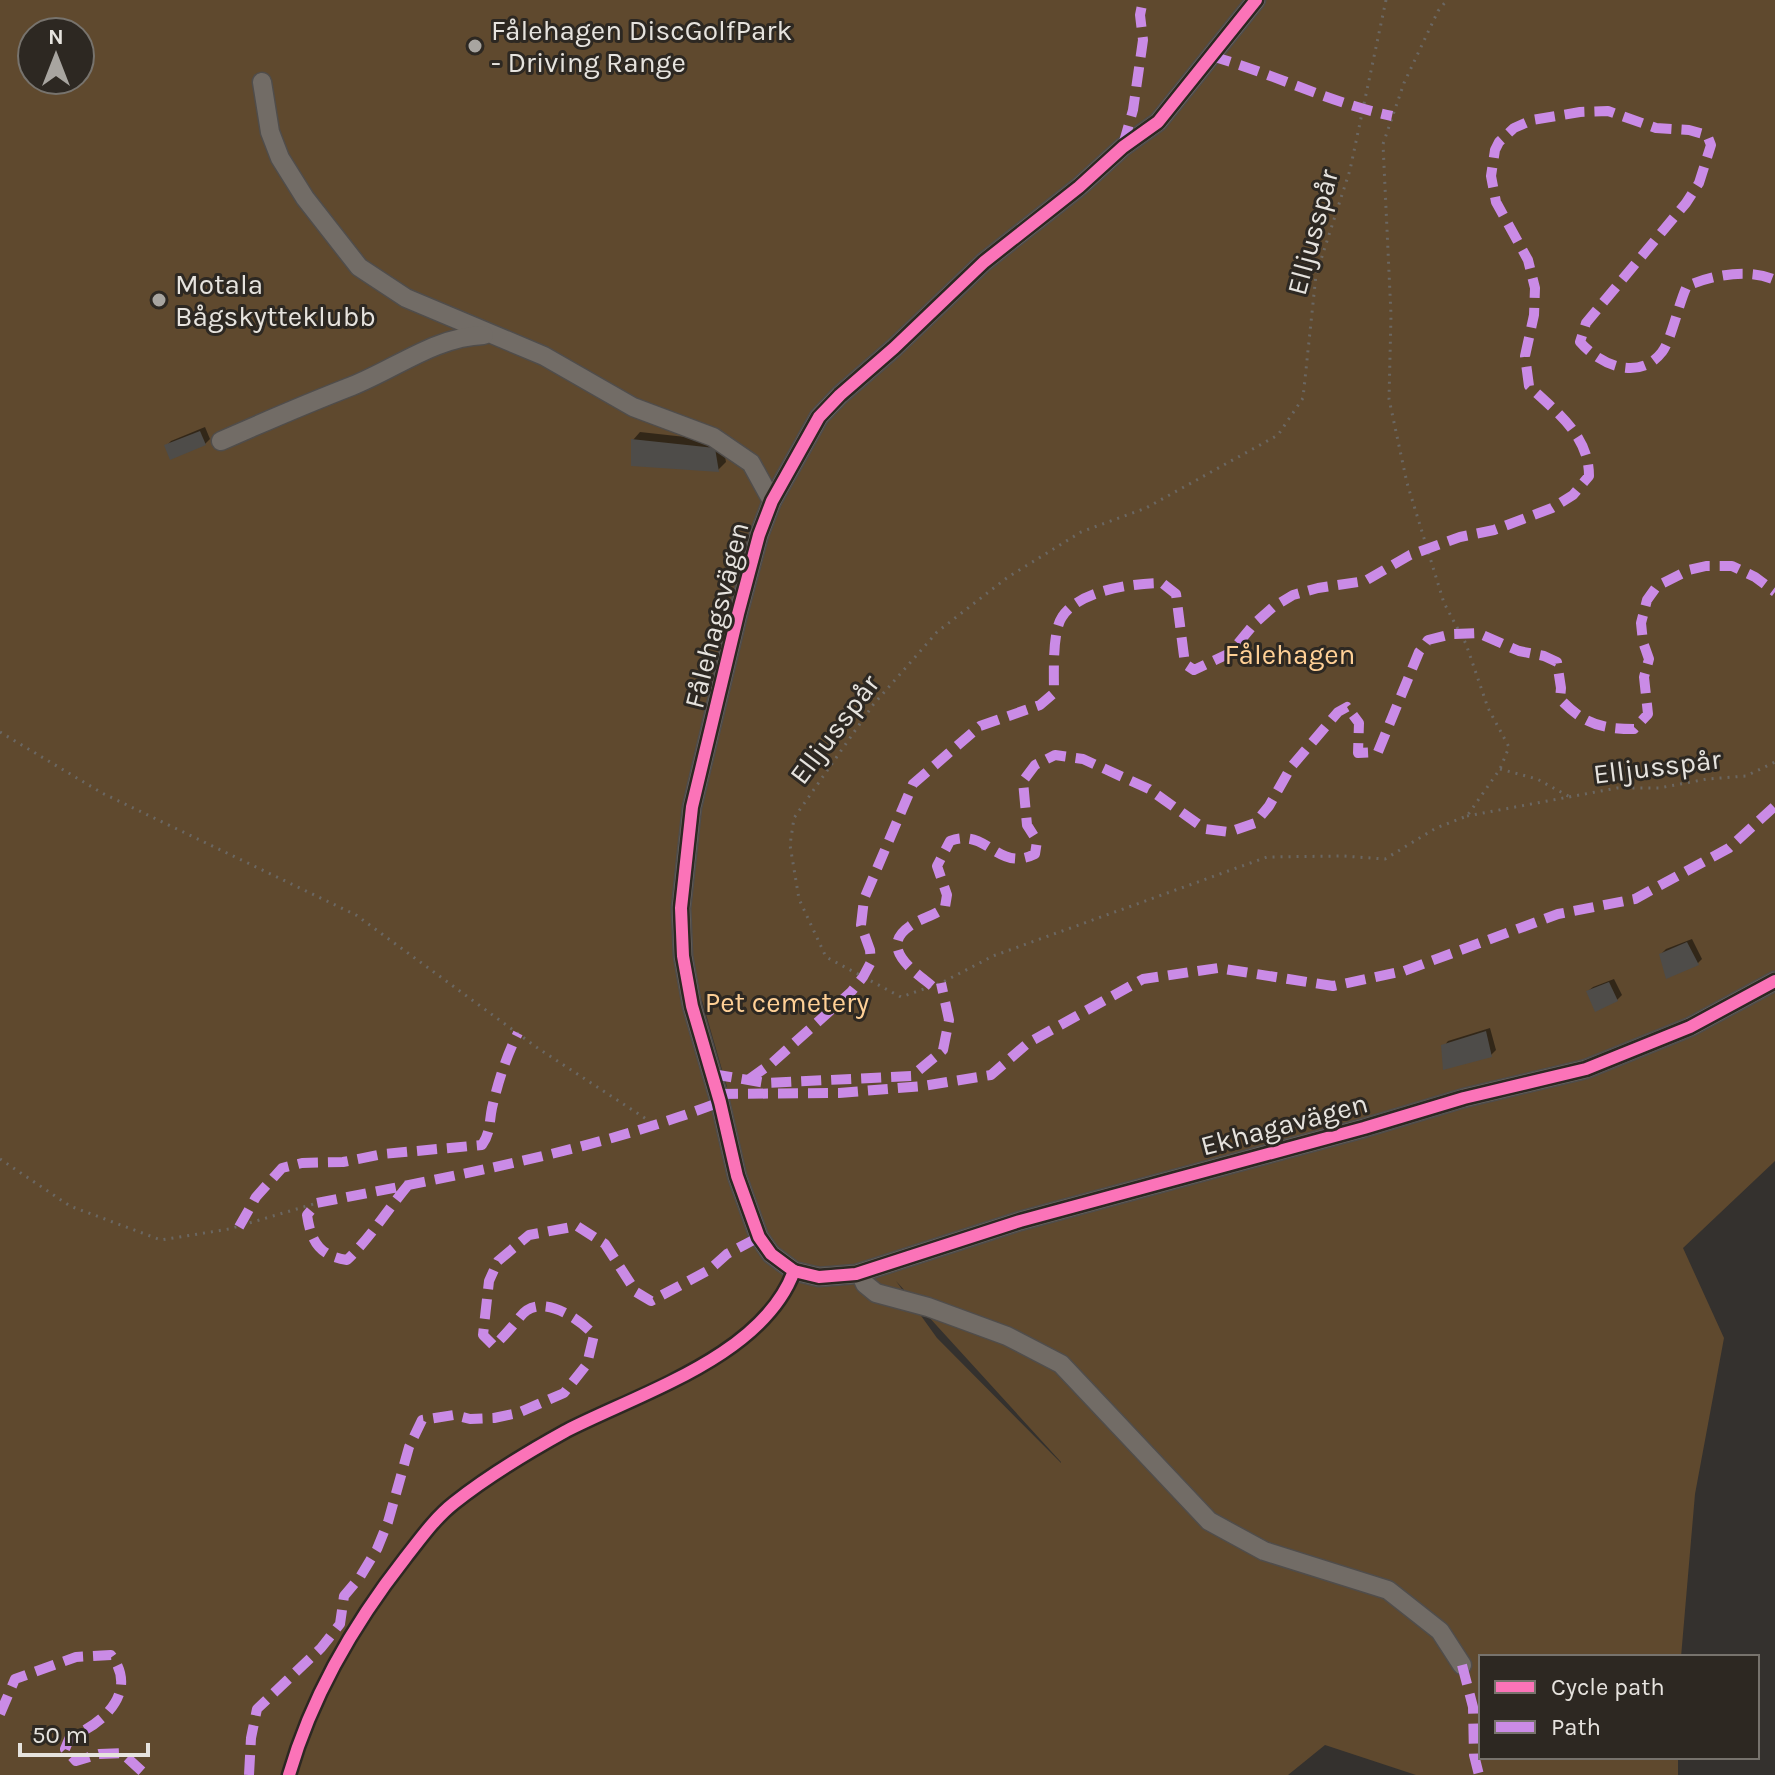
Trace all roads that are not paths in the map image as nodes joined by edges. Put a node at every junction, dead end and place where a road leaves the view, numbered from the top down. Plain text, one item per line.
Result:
1 (1256, 0) edge
2 (262, 82) dead end
3 (491, 335) junction
4 (221, 441) dead end
5 (772, 501) junction
6 (1775, 981) edge
7 (794, 1271) joint
8 (860, 1273) junction
9 (1462, 1665) dead end

1 - 5 street, Fålehagsvägen
2 - 3 street
3 - 4 street
3 - 5 street
5 - 7 street, Fålehagsvägen
6 - 8 street, Ekhagavägen
7 - 8 street, Ekhagavägen
8 - 9 street

